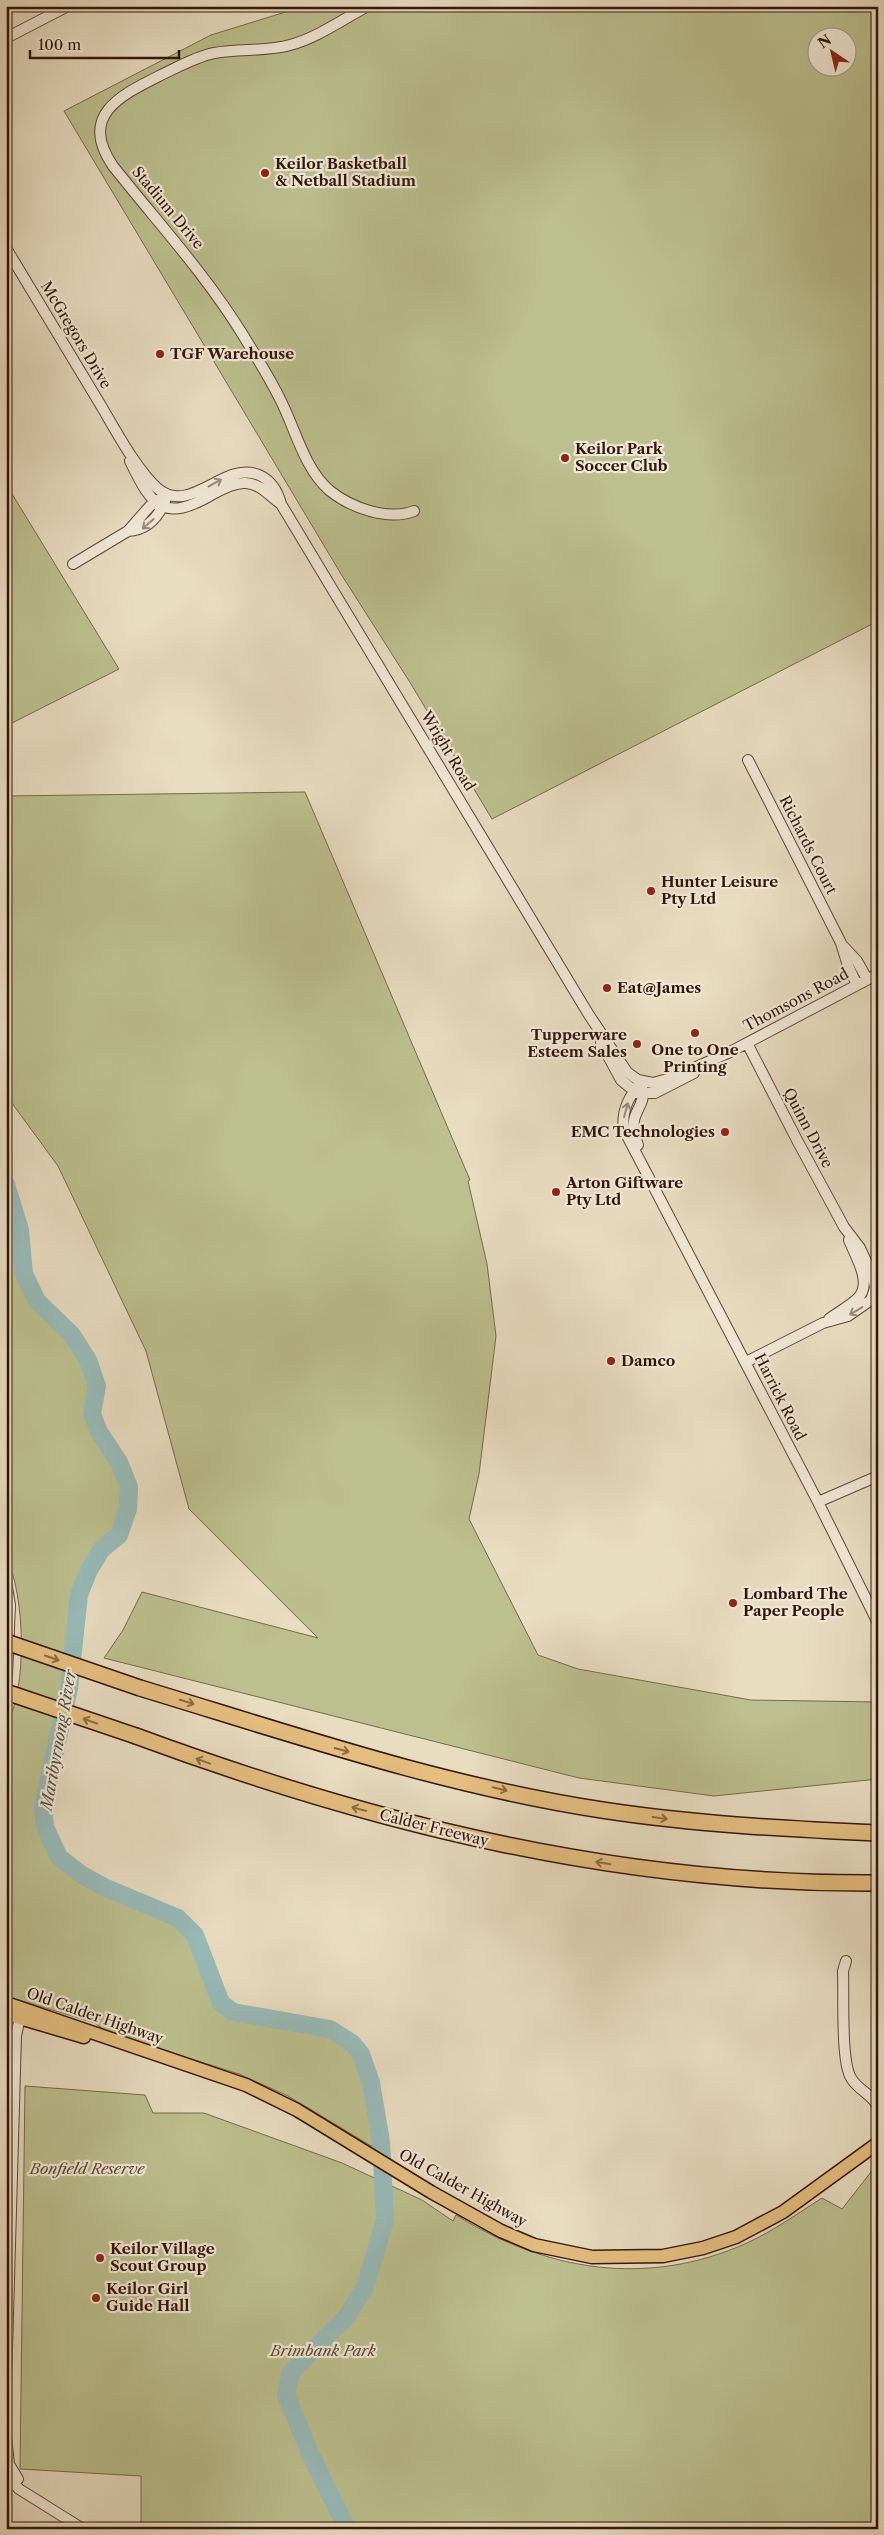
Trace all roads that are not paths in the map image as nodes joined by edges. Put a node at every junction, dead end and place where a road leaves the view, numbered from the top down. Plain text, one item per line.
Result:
1 (68, 6) edge
2 (368, 6) edge
3 (6, 38) edge
4 (6, 248) edge
5 (120, 438) junction
6 (169, 495) junction
7 (159, 504) junction
8 (281, 504) junction
9 (414, 511) dead end
10 (73, 564) dead end
11 (748, 760) dead end
12 (841, 943) junction
13 (878, 974) edge
14 (867, 979) junction
15 (857, 985) junction
16 (589, 1015) junction
17 (747, 1043) junction
18 (728, 1053) junction
19 (642, 1082) junction
20 (638, 1093) junction
21 (746, 1362) junction
22 (878, 1476) edge
23 (818, 1502) junction
24 (6, 1581) edge
25 (878, 1623) edge
26 (6, 1642) edge
27 (6, 1692) edge
28 (6, 1698) edge
29 (878, 1832) edge
30 (635, 1869) junction
31 (878, 1883) edge
32 (878, 1892) edge
33 (846, 1961) dead end
34 (6, 2003) edge
35 (21, 2012) junction
36 (6, 2014) edge
37 (878, 2107) edge
38 (878, 2143) edge
39 (7, 2333) edge
40 (6, 2384) edge
41 (6, 2437) edge
42 (7, 2474) edge
43 (83, 2529) edge

1 - 3 street
2 - 9 street, Stadium Drive
4 - 5 street, McGregors Drive
5 - 6 street, McGregors Drive
5 - 7 street, McGregors Drive
6 - 7 street, Wright Road
6 -> 8 street, Wright Road
7 - 8 street, Wright Road
7 - 10 street, Wright Road
8 - 16 street, Wright Road
11 - 12 street, Richards Court
12 - 14 street, Richards Court
12 - 15 street, Richards Court
13 - 14 street, Thomsons Road
14 - 15 street, Thomsons Road
15 - 17 street, Thomsons Road
16 - 19 street, Wright Road
16 - 20 street, Wright Road
17 - 18 street, Thomsons Road
17 - 21 street, Quinn Drive
18 - 19 street, Thomsons Road
18 - 20 street, Thomsons Road
19 - 20 street, Harrick Road
20 - 21 street, Harrick Road
21 - 23 street, Harrick Road
22 - 23 street
23 - 25 street, Harrick Road
24 - 28 street
26 -> 29 highway, bridge
30 -> 27 highway, Calder Freeway, bridge
30 - 31 highway, Calder Freeway
30 - 32 highway
33 - 37 street
34 - 35 main road, Old Calder Highway
35 - 36 main road, Old Calder Highway
35 - 38 main road, Old Calder Highway
35 - 39 street
39 - 40 street
41 - 42 street
42 - 43 street

